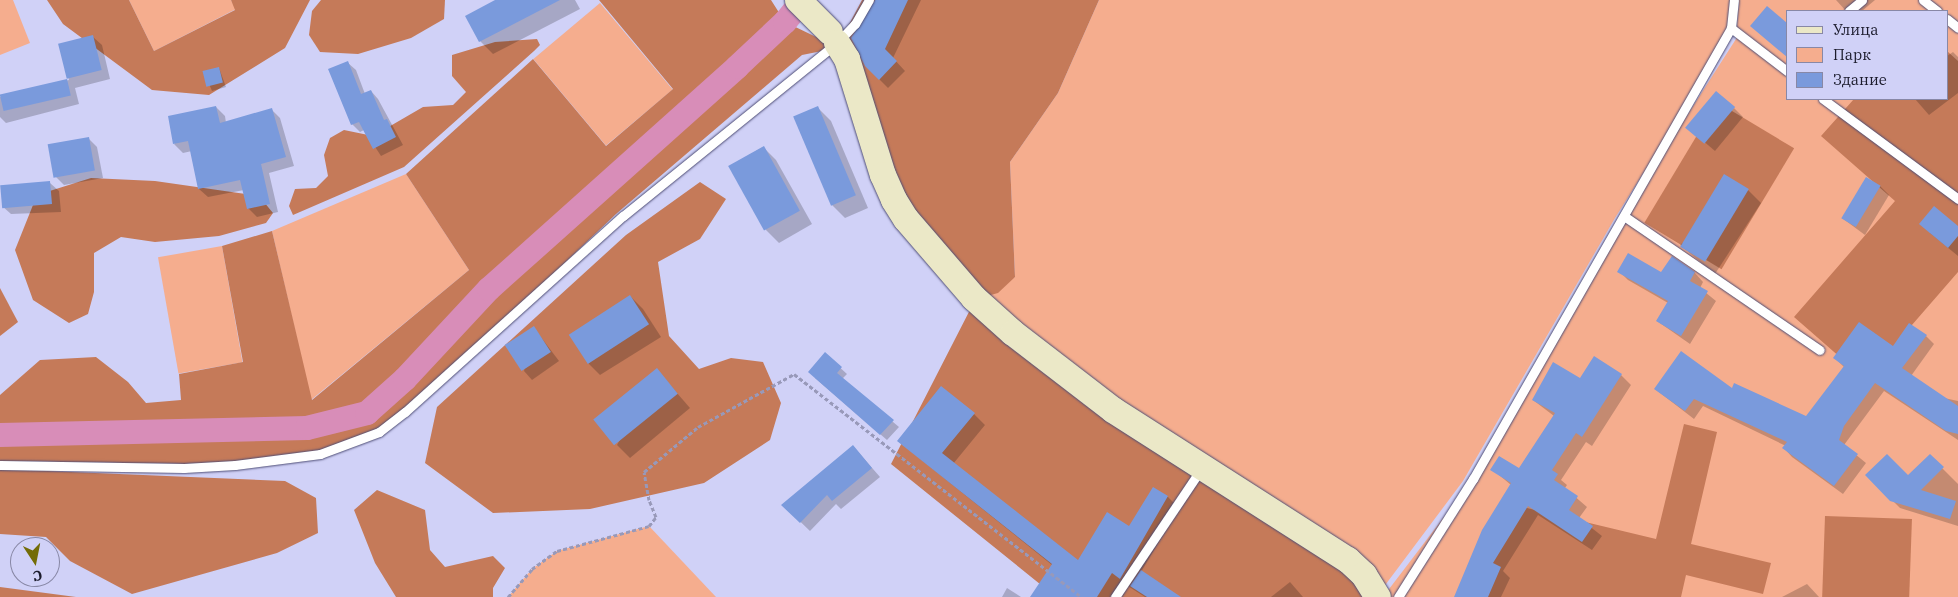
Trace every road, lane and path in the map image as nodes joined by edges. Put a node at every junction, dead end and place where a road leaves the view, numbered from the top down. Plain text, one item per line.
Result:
1 (798, 0) edge
2 (869, 0) edge
3 (1734, 0) edge
4 (1862, 0) edge
5 (1923, 0) edge
6 (1850, 10) edge
7 (1936, 10) edge
8 (1948, 20) edge
9 (1731, 28) junction
10 (1958, 28) edge
11 (834, 38) junction
12 (1786, 70) edge
13 (1824, 100) edge
14 (1958, 199) edge
15 (1624, 216) junction
16 (1820, 350) dead end
17 (0, 465) edge
18 (1202, 467) junction
19 (508, 597) edge
20 (1082, 597) edge
21 (1115, 597) edge
22 (1378, 597) edge
23 (1398, 597) edge

1 - 11 street
2 - 11 lane
3 - 9 lane
4 - 6 lane
5 - 7 lane
8 - 10 lane
9 - 12 lane
9 - 15 lane
11 - 17 lane
11 - 18 street
13 - 14 lane
15 - 16 lane
15 - 23 lane
18 - 21 lane
18 - 22 street
19 - 20 path

